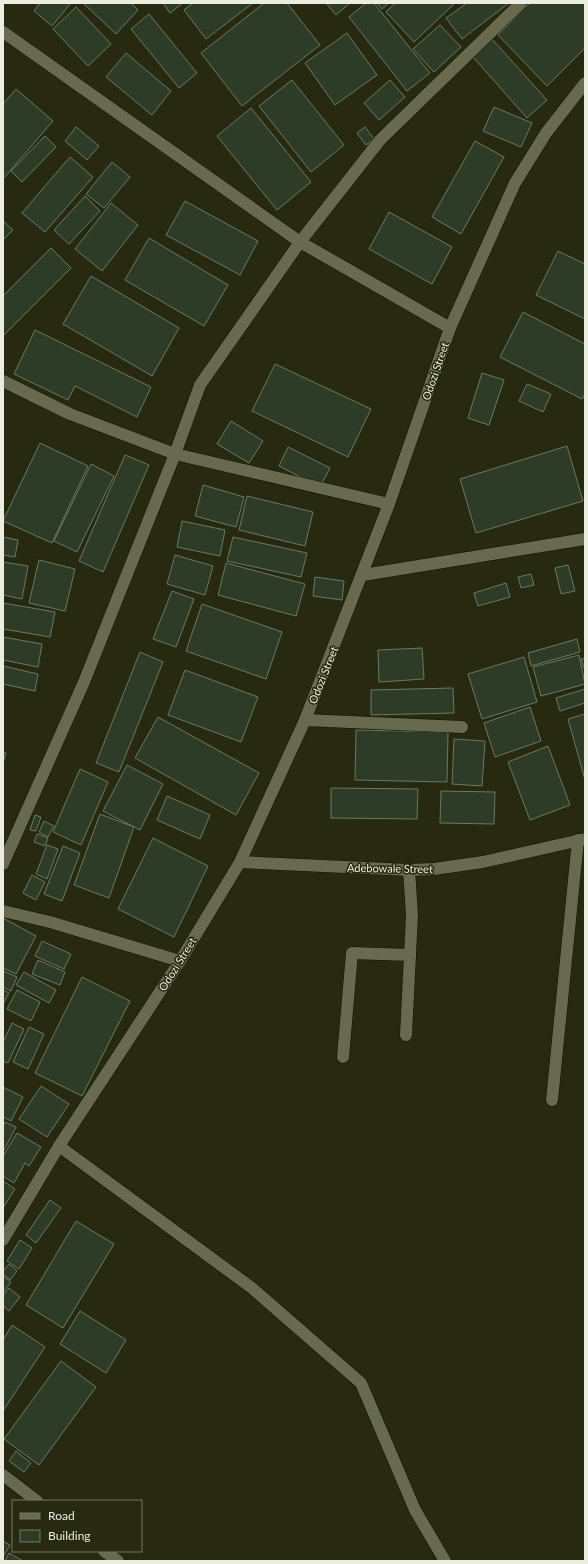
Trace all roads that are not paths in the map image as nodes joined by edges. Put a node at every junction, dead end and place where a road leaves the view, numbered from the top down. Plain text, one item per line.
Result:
1 (521, 3) edge
2 (3, 32) edge
3 (585, 83) edge
4 (300, 242) junction
5 (450, 328) junction
6 (3, 381) edge
7 (175, 454) junction
8 (389, 504) junction
9 (585, 539) edge
10 (363, 575) junction
11 (305, 720) junction
12 (462, 727) dead end
13 (581, 840) edge
14 (240, 862) junction
15 (3, 864) edge
16 (410, 870) junction
17 (3, 911) edge
18 (410, 955) junction
19 (180, 961) junction
20 (406, 1035) dead end
21 (343, 1057) dead end
22 (552, 1100) dead end
23 (59, 1146) junction
24 (3, 1240) edge
25 (3, 1475) edge
26 (36, 1500) edge
27 (105, 1552) edge
28 (118, 1561) edge
29 (445, 1561) edge

1 - 4 street
2 - 4 street
3 - 5 street, Odozi Street
4 - 5 street
4 - 7 street
5 - 8 street, Odozi Street
6 - 7 street
7 - 8 street
7 - 15 street
8 - 10 street, Odozi Street
9 - 10 street
10 - 11 street, Odozi Street
11 - 12 street
11 - 14 street, Odozi Street
13 - 16 street, Adebowale Street
13 - 22 street
14 - 16 street, Adebowale Street
14 - 19 street, Odozi Street
16 - 18 street
17 - 19 street
18 - 20 street
18 - 21 street
19 - 23 street, Odozi Street
23 - 24 street, Odozi Street
23 - 29 street
25 - 26 street
27 - 28 street

